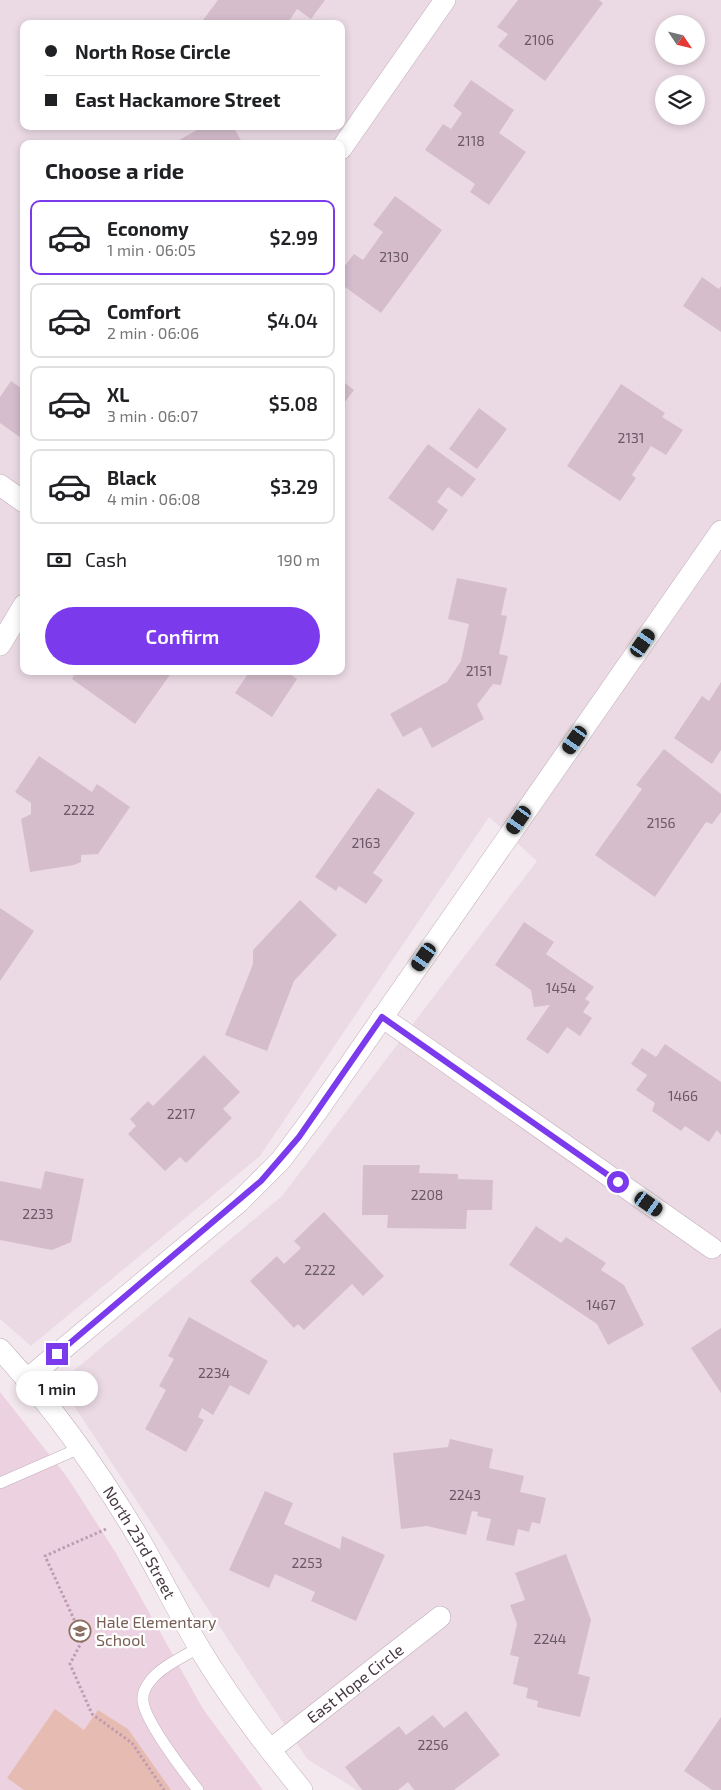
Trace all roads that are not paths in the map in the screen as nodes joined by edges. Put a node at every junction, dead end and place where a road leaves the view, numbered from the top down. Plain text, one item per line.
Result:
1 (446, 0) edge
2 (345, 143) edge
3 (0, 485) edge
4 (20, 499) edge
5 (721, 530) edge
6 (20, 612) edge
7 (0, 645) edge
8 (382, 1017) junction
9 (712, 1248) dead end
10 (0, 1349) edge
11 (26, 1380) junction
12 (80, 1448) junction
13 (0, 1483) edge
14 (440, 1617) dead end
15 (199, 1647) junction
16 (270, 1750) junction
17 (198, 1790) edge
18 (302, 1790) edge

1 - 2 street
3 - 4 street
5 - 8 street
6 - 7 street
8 - 9 street
8 - 11 street
10 - 11 street, North 23rd Street
11 - 12 street, North 23rd Street
12 - 13 lane
12 - 15 street, North 23rd Street
14 - 16 street, East Hope Circle
15 - 16 street, North 23rd Street
15 - 17 lane
16 - 18 street, North 23rd Street

